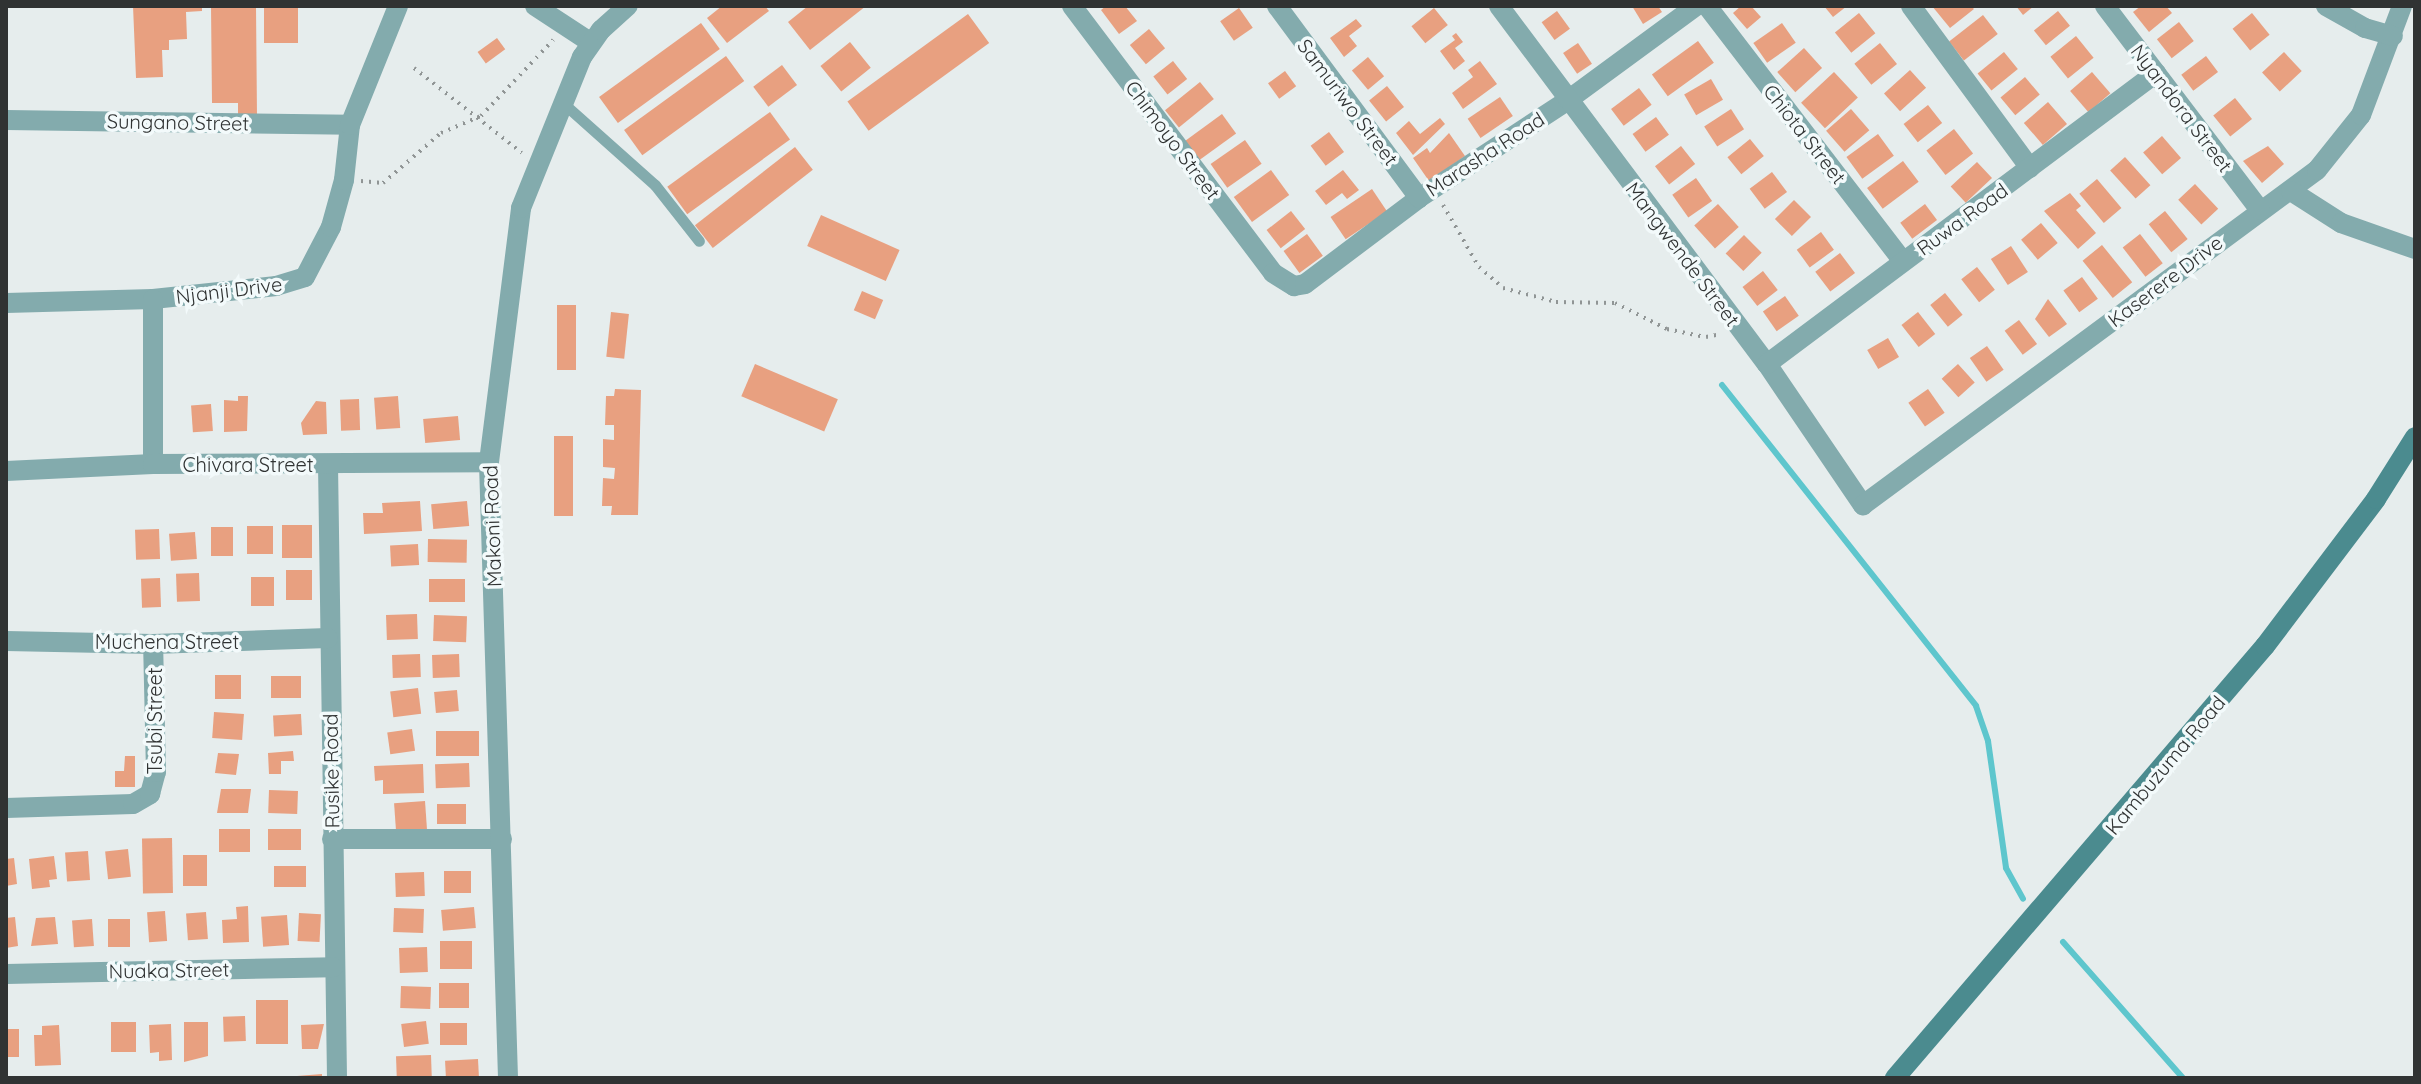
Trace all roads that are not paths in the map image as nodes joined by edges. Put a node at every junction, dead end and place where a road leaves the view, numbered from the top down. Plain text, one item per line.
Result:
1 (398, 6) edge
2 (535, 6) edge
3 (628, 6) edge
4 (1072, 6) edge
5 (1277, 6) edge
6 (1499, 6) edge
7 (1696, 6) edge
8 (1707, 6) edge
9 (1911, 6) edge
10 (2105, 6) edge
11 (2326, 6) edge
12 (2402, 6) edge
13 (2393, 36) junction
14 (590, 42) junction
15 (2156, 73) junction
16 (1568, 100) junction
17 (563, 103) junction
18 (6, 120) edge
19 (350, 125) junction
20 (2030, 168) junction
21 (2291, 191) junction
22 (1426, 194) junction
23 (2260, 210) junction
24 (699, 241) dead end
25 (2415, 249) edge
26 (1903, 261) junction
27 (1273, 273) joint
28 (153, 299) junction
29 (6, 303) edge
30 (1767, 364) junction
31 (2415, 437) edge
32 (489, 462) junction
33 (153, 464) junction
34 (328, 464) junction
35 (6, 471) edge
36 (1863, 505) joint
37 (328, 638) junction
38 (6, 641) edge
39 (153, 644) junction
40 (6, 808) edge
41 (332, 839) junction
42 (502, 839) junction
43 (333, 967) junction
44 (6, 974) edge
45 (337, 1078) edge
46 (508, 1078) edge
47 (1895, 1078) edge

1 - 19 street, Njanji Drive
2 - 14 street
3 - 14 street, Makoni Road
4 - 27 street, Chimoyo Street
5 - 22 street, Samuriwo Street
6 - 16 street, Mangwende Street
7 - 16 street, Marasha Road
8 - 26 street, Chiota Street
9 - 20 street
10 - 15 street, Nyandora Street
11 - 13 street
12 - 13 street, Kaserere Drive
13 - 21 street, Kaserere Drive
14 - 17 street, Makoni Road
15 - 20 street, Ruwa Road
15 - 23 street, Nyandora Street
16 - 22 street, Marasha Road
16 - 30 street, Mangwende Street
17 - 24 lane
17 - 32 street, Makoni Road
18 - 19 street, Sungano Street
19 - 28 street, Njanji Drive
20 - 26 street, Ruwa Road
21 - 23 street, Kaserere Drive
21 - 25 street
22 - 27 street, Marasha Road
23 - 36 street, Kaserere Drive
26 - 30 street, Ruwa Road
28 - 29 street, Njanji Drive
28 - 33 street
30 - 36 street, Mangwende Street
31 - 47 main road, Kambuzuma Road
32 - 34 street, Chivara Street
32 - 42 street, Makoni Road
33 - 34 street, Chivara Street
33 - 35 street, Chivara Street
34 - 37 street, Rusike Road
37 - 39 street, Muchena Street
37 - 41 street, Rusike Road
38 - 39 street, Muchena Street
39 - 40 street, Tsubi Street
41 - 42 street
41 - 43 street, Rusike Road
42 - 46 street, Makoni Road
43 - 44 street, Nuaka Street
43 - 45 street, Rusike Road

